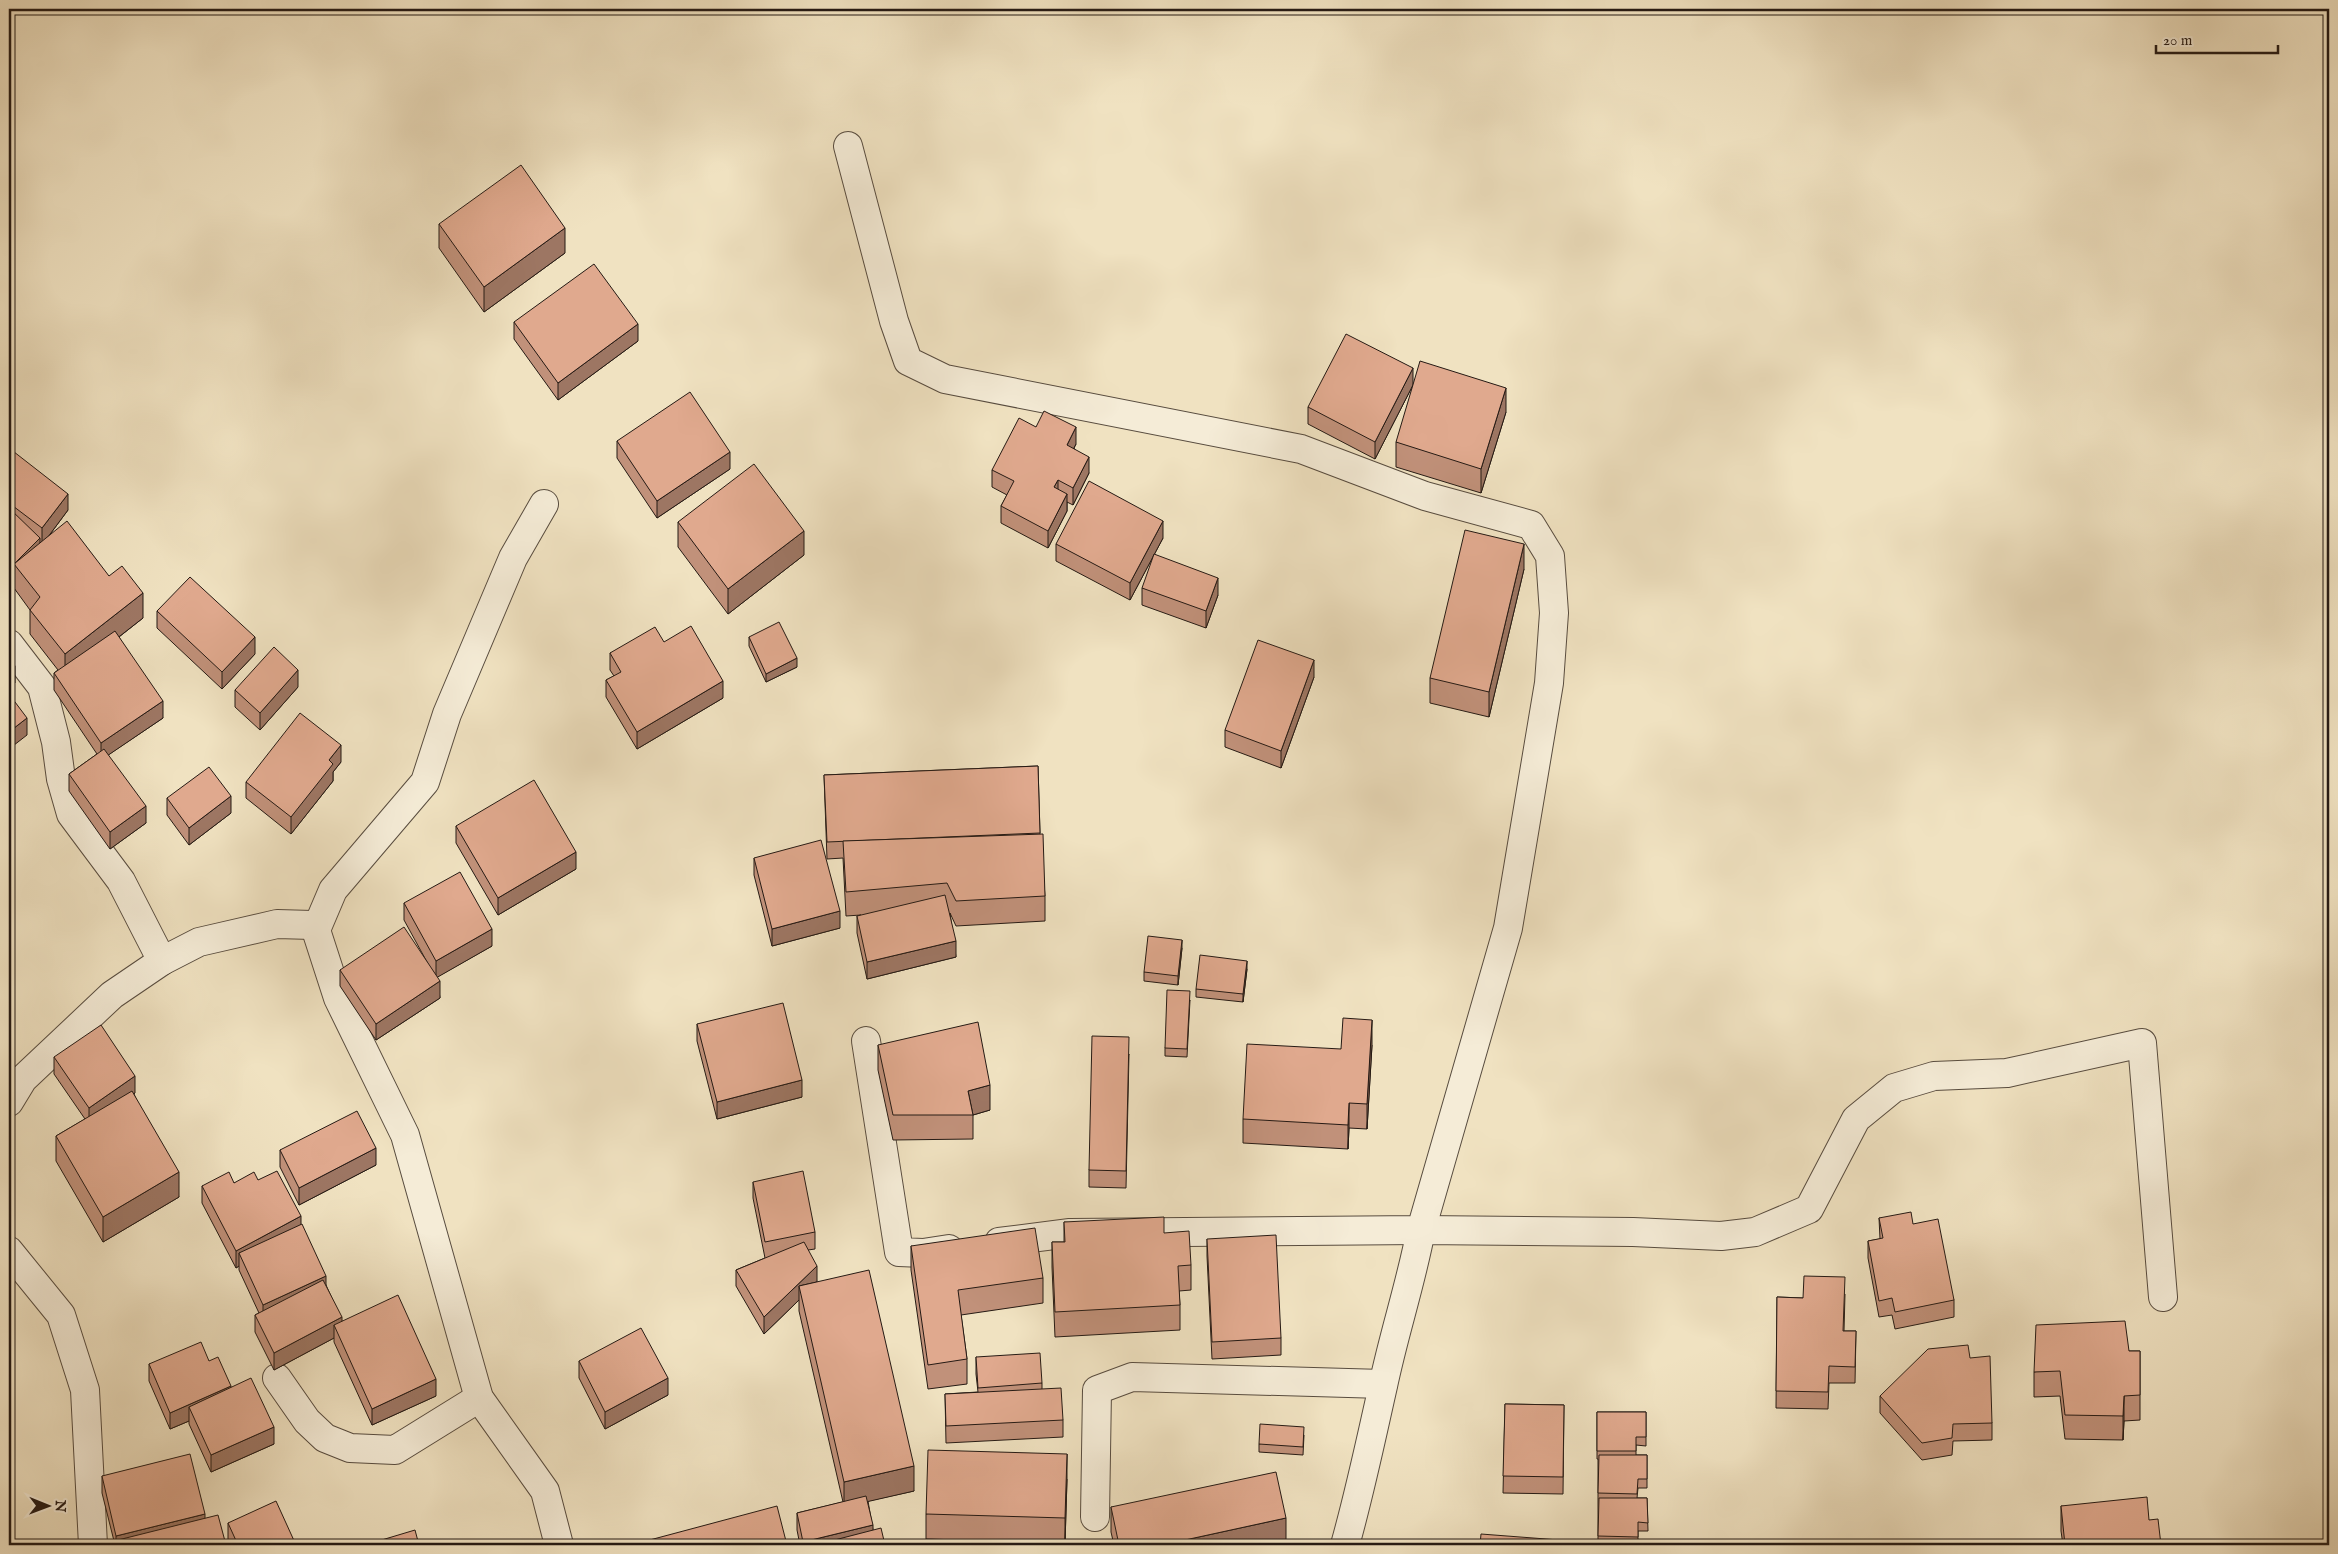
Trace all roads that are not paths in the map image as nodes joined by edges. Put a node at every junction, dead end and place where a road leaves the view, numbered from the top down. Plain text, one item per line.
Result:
1 (848, 146) dead end
2 (544, 504) dead end
3 (9, 644) edge
4 (316, 930) junction
5 (162, 961) junction
6 (866, 1042) dead end
7 (9, 1102) edge
8 (1421, 1230) junction
9 (9, 1251) edge
10 (2164, 1297) dead end
11 (277, 1378) dead end
12 (1383, 1384) junction
13 (479, 1398) junction
14 (1096, 1517) dead end
15 (93, 1545) edge
16 (558, 1545) edge
17 (1345, 1545) edge

1 - 8 street
2 - 4 street
3 - 5 street
4 - 5 street
4 - 13 street
5 - 7 street
6 - 8 street
8 - 10 street
8 - 12 street
9 - 15 street
11 - 13 street
12 - 14 street
12 - 17 street
13 - 16 street

